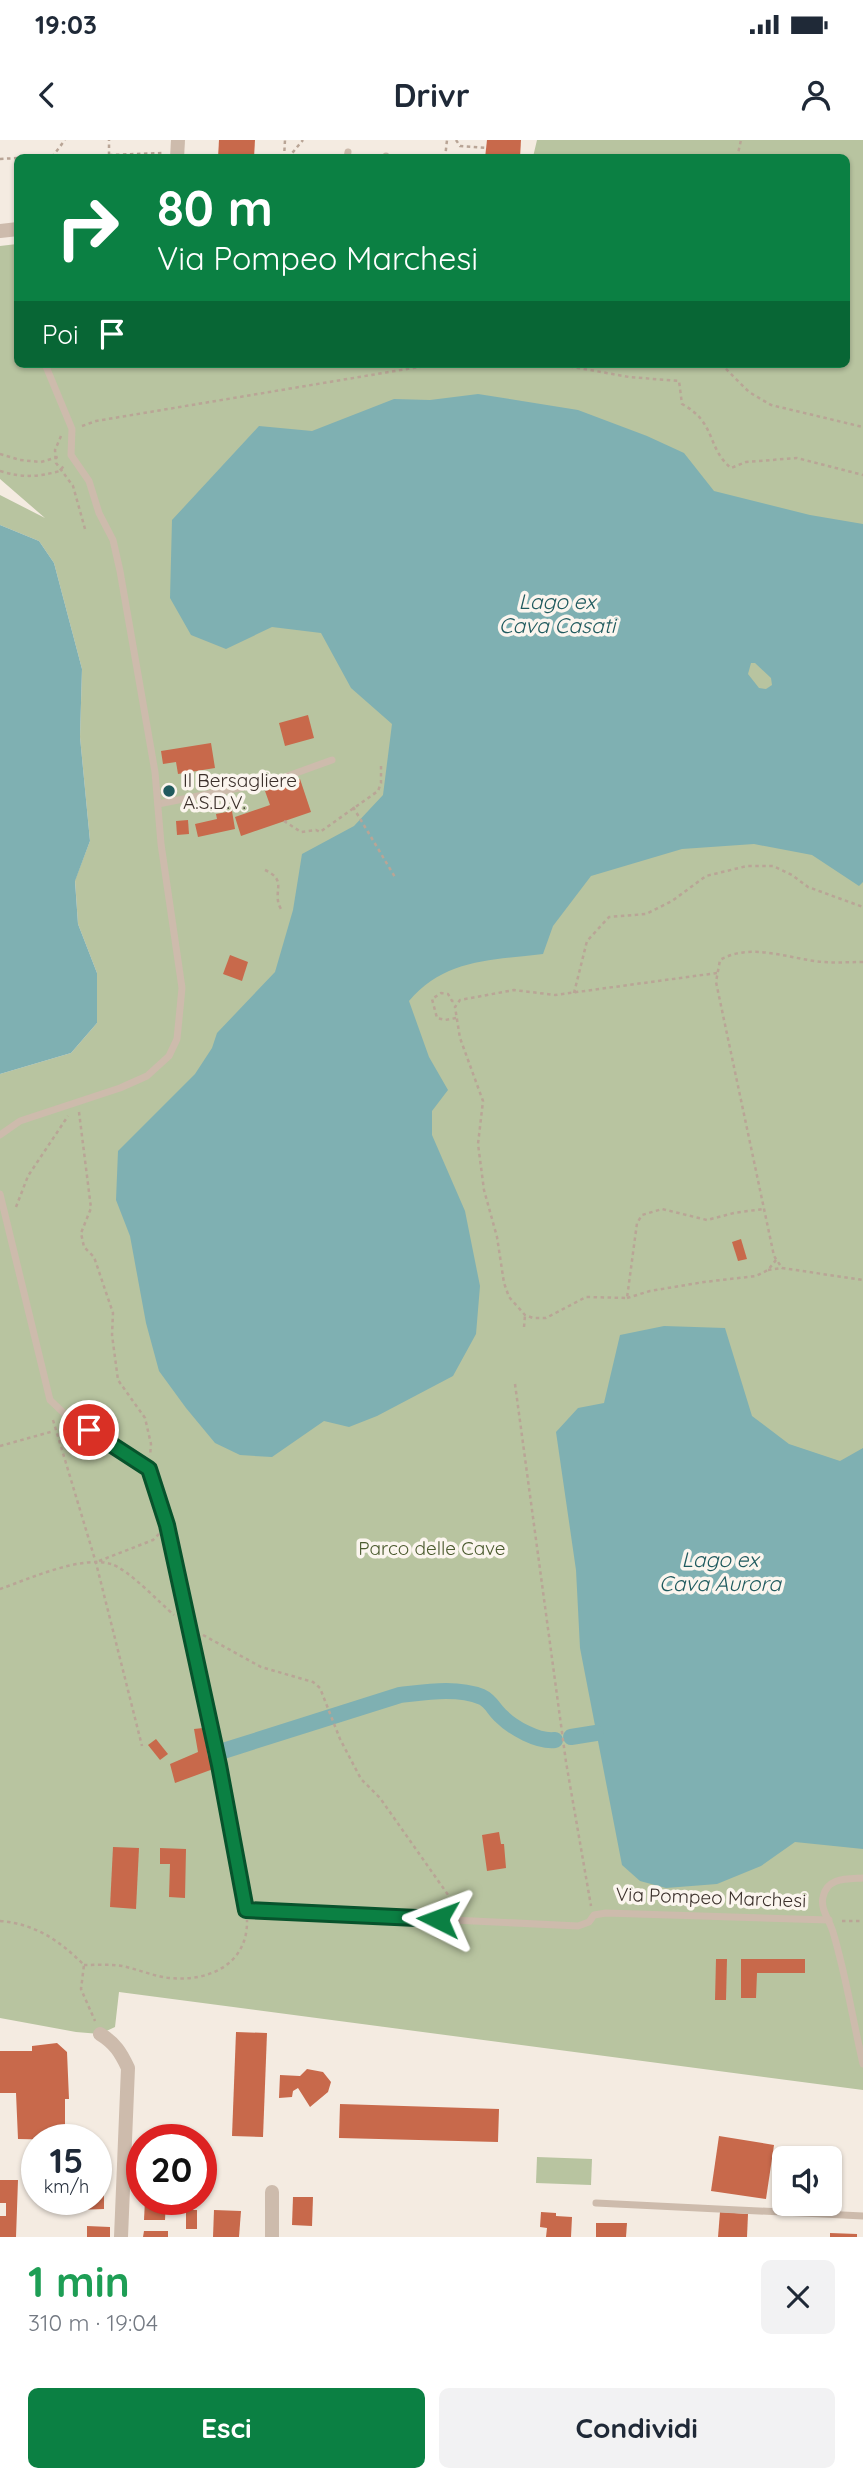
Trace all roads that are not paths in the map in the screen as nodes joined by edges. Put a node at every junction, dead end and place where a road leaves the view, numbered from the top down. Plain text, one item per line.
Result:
1 (47, 368) edge
2 (332, 760) dead end
3 (158, 804) junction
4 (0, 1135) edge
5 (0, 1194) edge
6 (863, 1878) edge
7 (829, 1920) junction
8 (100, 2034) road end
9 (863, 2064) edge
10 (272, 2192) dead end
11 (596, 2203) dead end
12 (863, 2216) edge
13 (121, 2237) edge
14 (272, 2237) edge

1 - 3 lane
2 - 3 lane
3 - 4 lane
5 - 7 lane, Via Pompeo Marchesi
6 - 7 lane
7 - 9 lane
8 - 13 street
10 - 14 street
11 - 12 lane

